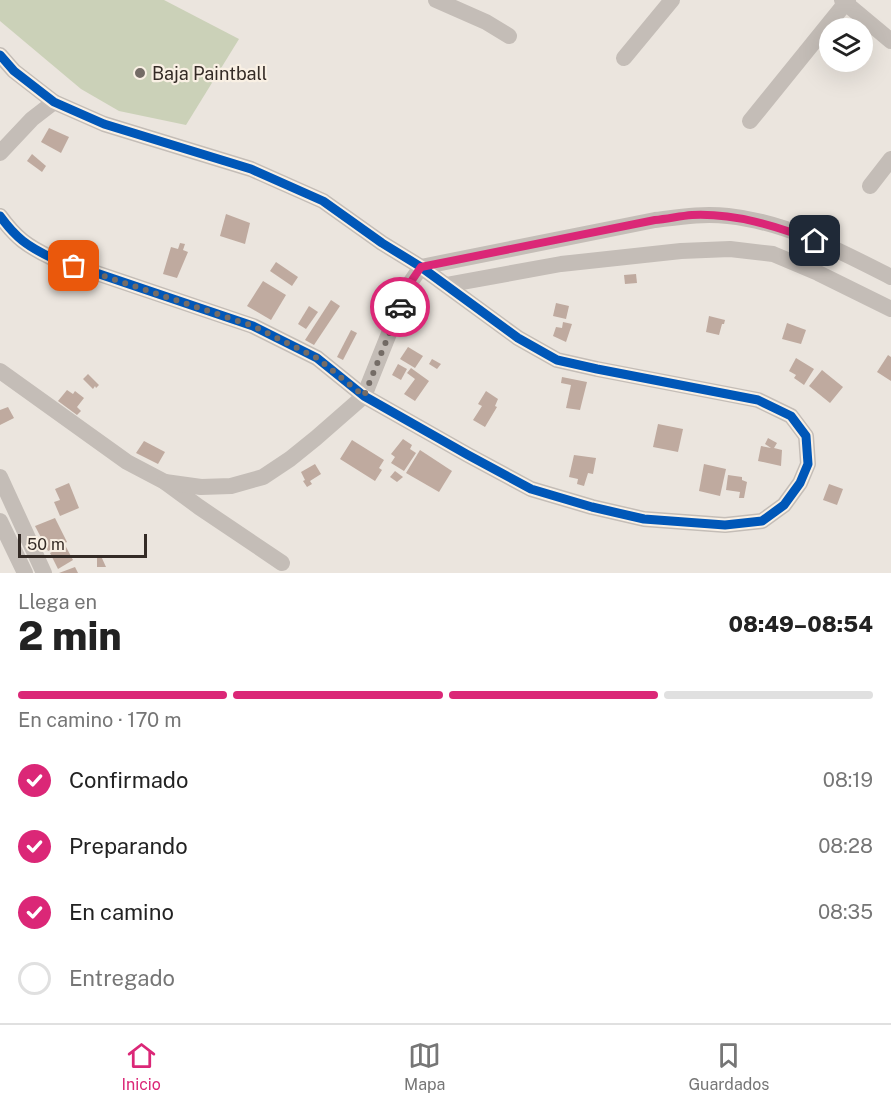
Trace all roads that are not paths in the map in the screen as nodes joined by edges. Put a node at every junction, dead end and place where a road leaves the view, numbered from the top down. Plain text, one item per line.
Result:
1 (436, 0) edge
2 (672, 0) edge
3 (845, 1) edge
4 (509, 36) dead end
5 (891, 41) edge
6 (0, 55) edge
7 (624, 58) dead end
8 (54, 102) junction
9 (750, 121) dead end
10 (0, 153) edge
11 (891, 159) edge
12 (870, 186) dead end
13 (0, 216) edge
14 (421, 267) junction
15 (891, 277) edge
16 (446, 285) junction
17 (891, 309) edge
18 (0, 371) edge
19 (364, 396) junction
20 (0, 477) edge
21 (165, 482) junction
22 (0, 521) edge
23 (282, 562) dead end
24 (25, 573) edge
25 (44, 573) edge

1 - 4 street
2 - 7 street
3 - 5 street
3 - 9 street
6 - 8 street
8 - 10 street
8 - 14 street
11 - 12 street
13 - 19 street
14 - 15 street
14 - 16 street
14 - 19 street
16 - 17 street
16 - 19 street
18 - 21 street
19 - 21 street
20 - 25 street
21 - 23 street
22 - 24 street

